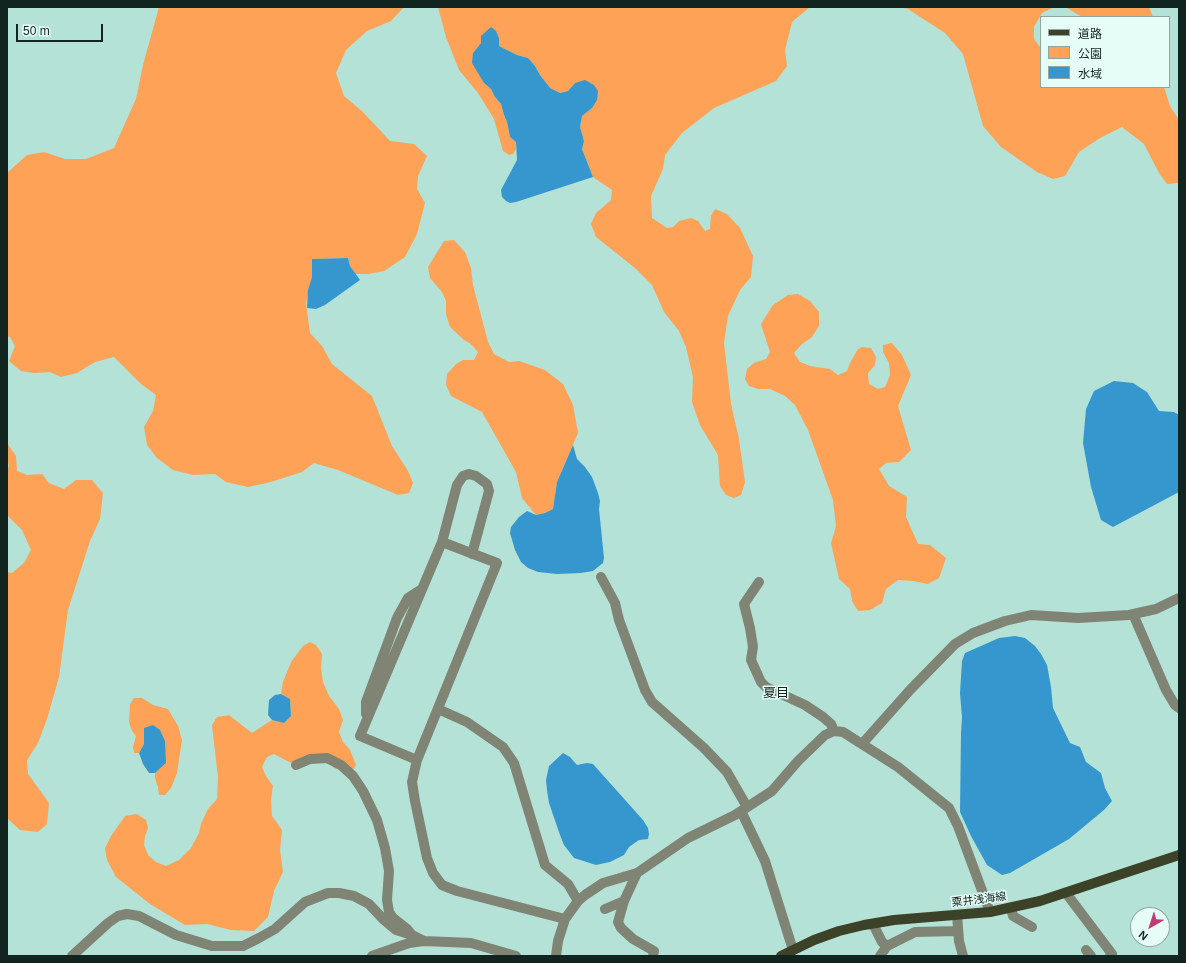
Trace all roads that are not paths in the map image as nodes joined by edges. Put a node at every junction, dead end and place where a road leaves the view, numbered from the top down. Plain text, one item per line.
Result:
1 (442, 542) junction
2 (472, 554) junction
3 (601, 577) dead end
4 (759, 582) dead end
5 (1179, 598) edge
6 (1133, 614) junction
7 (1179, 708) edge
8 (438, 709) junction
9 (834, 731) junction
10 (862, 744) junction
11 (417, 760) junction
12 (296, 765) dead end
13 (744, 809) junction
14 (1179, 855) edge
15 (637, 873) junction
16 (1066, 893) junction
17 (578, 901) junction
18 (624, 901) junction
19 (1011, 908) junction
20 (605, 909) dead end
21 (990, 912) junction
22 (957, 915) junction
23 (565, 920) junction
24 (873, 924) junction
25 (1032, 927) dead end
26 (957, 931) junction
27 (412, 935) junction
28 (424, 941) junction
29 (887, 946) junction
30 (793, 950) junction
31 (72, 956) edge
32 (372, 956) edge
33 (516, 956) edge
34 (556, 956) edge
35 (653, 956) edge
36 (781, 956) edge
37 (880, 956) edge
38 (963, 956) edge
39 (1110, 956) edge

1 - 2 street
1 - 2 street
1 - 11 street
2 - 8 street
3 - 13 street
4 - 9 street
5 - 6 street
6 - 7 street
6 - 10 street
8 - 11 street
8 - 17 street
9 - 10 street
9 - 13 street
10 - 21 street
11 - 23 street
12 - 27 street
13 - 15 street
13 - 30 street
14 - 16 main road, 粟井浅海線
15 - 17 street
15 - 18 street
16 - 19 main road, 粟井浅海線
16 - 39 street
17 - 23 street
18 - 20 street
18 - 35 street
19 - 21 main road, 粟井浅海線
19 - 25 street
21 - 22 main road, 粟井浅海線
22 - 24 main road, 粟井浅海線
22 - 26 street
23 - 34 street
24 - 29 street
24 - 30 main road, 粟井浅海線
26 - 29 street
26 - 38 street
27 - 28 street
27 - 31 street
28 - 32 street
28 - 33 street
29 - 37 street
30 - 36 main road, 粟井浅海線

